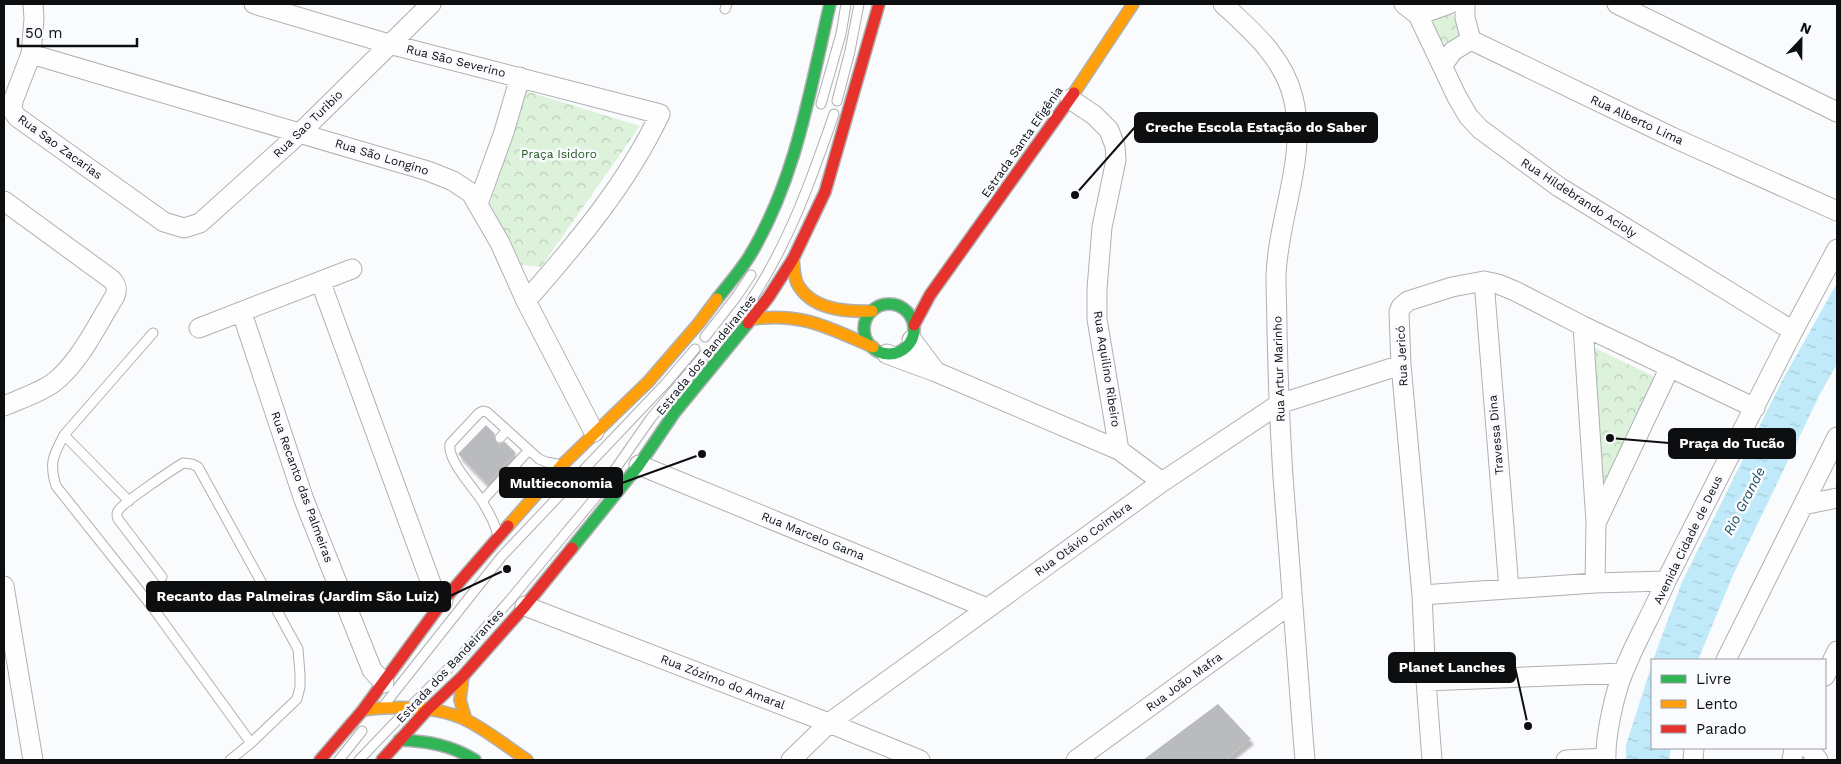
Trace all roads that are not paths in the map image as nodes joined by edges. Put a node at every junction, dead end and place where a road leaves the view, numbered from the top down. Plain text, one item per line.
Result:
1 (33, 4) edge
2 (254, 4) edge
3 (431, 4) edge
4 (830, 4) edge
5 (846, 4) edge
6 (858, 4) edge
7 (879, 4) edge
8 (1133, 4) edge
9 (1223, 4) edge
10 (1449, 4) edge
11 (1465, 4) edge
12 (1617, 4) edge
13 (1411, 9) edge
14 (819, 10) dead end
15 (827, 23) junction
16 (1471, 40) junction
17 (389, 44) junction
18 (31, 54) junction
19 (1442, 66) junction
20 (520, 77) junction
21 (1070, 99) junction
22 (819, 112) dead end
23 (1837, 112) edge
24 (300, 133) junction
25 (4, 201) edge
26 (478, 204) junction
27 (1837, 211) edge
28 (176, 227) joint
29 (1837, 249) edge
30 (793, 259) junction
31 (759, 264) dead end
32 (352, 269) dead end
33 (1484, 281) junction
34 (321, 283) junction
35 (930, 295) junction
36 (526, 301) junction
37 (747, 304) dead end
38 (894, 304) junction
39 (872, 311) junction
40 (242, 313) junction
41 (753, 319) junction
42 (1583, 326) junction
43 (198, 328) dead end
44 (1793, 331) junction
45 (153, 333) dead end
46 (913, 333) junction
47 (713, 345) dead end
48 (880, 351) junction
49 (1401, 364) junction
50 (1670, 367) junction
51 (936, 372) junction
52 (1279, 404) junction
53 (4, 406) edge
54 (1755, 408) junction
55 (507, 430) junction
56 (594, 432) junction
57 (64, 435) junction
58 (1837, 437) edge
59 (500, 438) dead end
60 (529, 450) junction
61 (1120, 450) junction
62 (562, 465) junction
63 (639, 465) junction
64 (472, 468) dead end
65 (465, 477) junction
66 (1162, 482) junction
67 (1837, 498) edge
68 (129, 501) junction
69 (482, 501) junction
70 (1804, 504) junction
71 (1596, 522) junction
72 (499, 538) junction
73 (162, 577) dead end
74 (1666, 581) junction
75 (1595, 583) junction
76 (4, 586) edge
77 (1508, 589) junction
78 (1422, 595) junction
79 (443, 601) junction
80 (1292, 603) junction
81 (525, 606) junction
82 (987, 608) junction
83 (1837, 651) edge
84 (1726, 659) edge
85 (1623, 673) junction
86 (1826, 674) edge
87 (463, 676) junction
88 (1426, 681) junction
89 (384, 683) junction
90 (382, 707) junction
91 (409, 708) junction
92 (363, 710) junction
93 (426, 711) junction
94 (466, 720) junction
95 (829, 723) junction
96 (399, 740) junction
97 (500, 742) junction
98 (251, 743) junction
99 (1810, 749) edge
100 (1606, 759) edge
101 (33, 760) edge
102 (230, 760) edge
103 (320, 760) edge
104 (339, 760) edge
105 (359, 760) edge
106 (382, 760) edge
107 (475, 760) edge
108 (507, 760) edge
109 (527, 760) edge
110 (790, 760) edge
111 (920, 760) edge
112 (1076, 760) edge
113 (1305, 760) edge
114 (1432, 760) edge
115 (1566, 760) edge
116 (1818, 760) edge

1 - 18 street, Rua Sao Zacarias
2 - 17 street, Rua São Severino
3 - 17 street, Rua Sao Turibio
4 - 15 main road, Estrada dos Bandeirantes
5 - 22 lane
6 - 37 lane
7 - 30 main road, Estrada dos Bandeirantes
8 - 21 main road, Estrada Santa Efigênia
9 - 52 street, Rua Artur Marinho
10 - 13 street
11 - 16 street
12 - 23 street
13 - 19 street, Rua Hildebrando Acioly
14 - 15 lane
15 - 56 main road, Estrada dos Bandeirantes
16 - 19 street
16 - 27 street, Rua Alberto Lima
17 - 20 street, Rua São Severino
17 - 24 street, Rua Sao Turibio
18 - 24 street, Rua São Longino
18 - 28 street, Rua Sao Zacarias
19 - 44 street, Rua Hildebrando Acioly
20 - 26 street
20 - 36 street, Rua São Severino
21 - 35 main road, Estrada Santa Efigênia
21 - 61 street, Rua Aquilino Ribeiro
24 - 26 street, Rua São Longino
24 - 28 street, Rua Sao Turibio
25 - 53 street
26 - 36 street, Rua São Longino
29 - 44 street, Avenida Cidade de Deus
30 - 39 main road
30 - 41 main road, Estrada dos Bandeirantes
31 - 90 lane
32 - 34 street
33 - 42 street, Rua Jericó
33 - 49 street, Rua Jericó
33 - 77 street, Travessa Dina
34 - 40 street
34 - 79 street
35 - 38 main road
35 - 46 main road, Estrada Santa Efigênia
36 - 56 street, Rua São Longino
38 - 39 main road
38 - 46 main road
39 - 48 main road
40 - 43 street
40 - 89 street, Rua Recanto das Palmeiras
41 - 48 main road
41 - 63 main road, Estrada dos Bandeirantes
42 - 50 street, Rua Jericó
42 - 71 street
44 - 54 street, Avenida Cidade de Deus
45 - 57 lane
46 - 48 main road
46 - 51 street
47 - 91 lane
48 - 51 street
49 - 52 street, Rua Otávio Coimbra
49 - 78 street, Rua Jericó
50 - 54 street, Rua Jericó
50 - 71 street
51 - 61 street
52 - 66 street, Rua Otávio Coimbra
52 - 80 street, Rua Artur Marinho
54 - 74 street, Avenida Cidade de Deus
55 - 59 lane
55 - 60 lane
55 - 65 lane
56 - 62 main road, Estrada dos Bandeirantes
57 - 68 lane
57 - 98 lane
58 - 70 street
60 - 62 lane
60 - 69 lane
61 - 66 street
62 - 72 main road, Estrada dos Bandeirantes
63 - 81 main road, Estrada dos Bandeirantes
63 - 82 street, Rua Marcelo Gama
64 - 65 lane
65 - 69 lane
66 - 82 street, Rua Otávio Coimbra
67 - 70 street
68 - 73 lane
68 - 98 lane
69 - 72 lane
70 - 84 street
71 - 75 street
72 - 79 main road, Estrada dos Bandeirantes
74 - 75 street
74 - 85 street, Avenida Cidade de Deus
75 - 77 street
76 - 101 street
77 - 78 street
78 - 88 street, Rua Jericó
79 - 89 main road, Estrada dos Bandeirantes
80 - 112 street, Rua João Mafra
80 - 113 street, Rua Artur Marinho
81 - 87 main road, Estrada dos Bandeirantes
81 - 95 street, Rua Zózimo do Amaral
82 - 95 street, Rua Otávio Coimbra
83 - 86 street
85 - 88 street
85 - 100 street, Avenida Cidade de Deus
87 - 93 main road, Estrada dos Bandeirantes
87 - 94 main road
88 - 114 street, Rua Jericó
89 - 92 main road, Estrada dos Bandeirantes
90 - 91 main road
90 - 92 main road
90 - 104 lane
91 - 93 main road
91 - 105 lane
92 - 103 main road, Estrada dos Bandeirantes
93 - 94 main road
93 - 96 main road, Estrada dos Bandeirantes
94 - 97 main road
95 - 110 street, Rua Otávio Coimbra
95 - 111 street, Rua Zózimo do Amaral
96 - 106 main road, Estrada dos Bandeirantes
96 - 107 main road
97 - 108 main road
97 - 109 main road
98 - 102 lane
99 - 116 street
100 - 115 street

